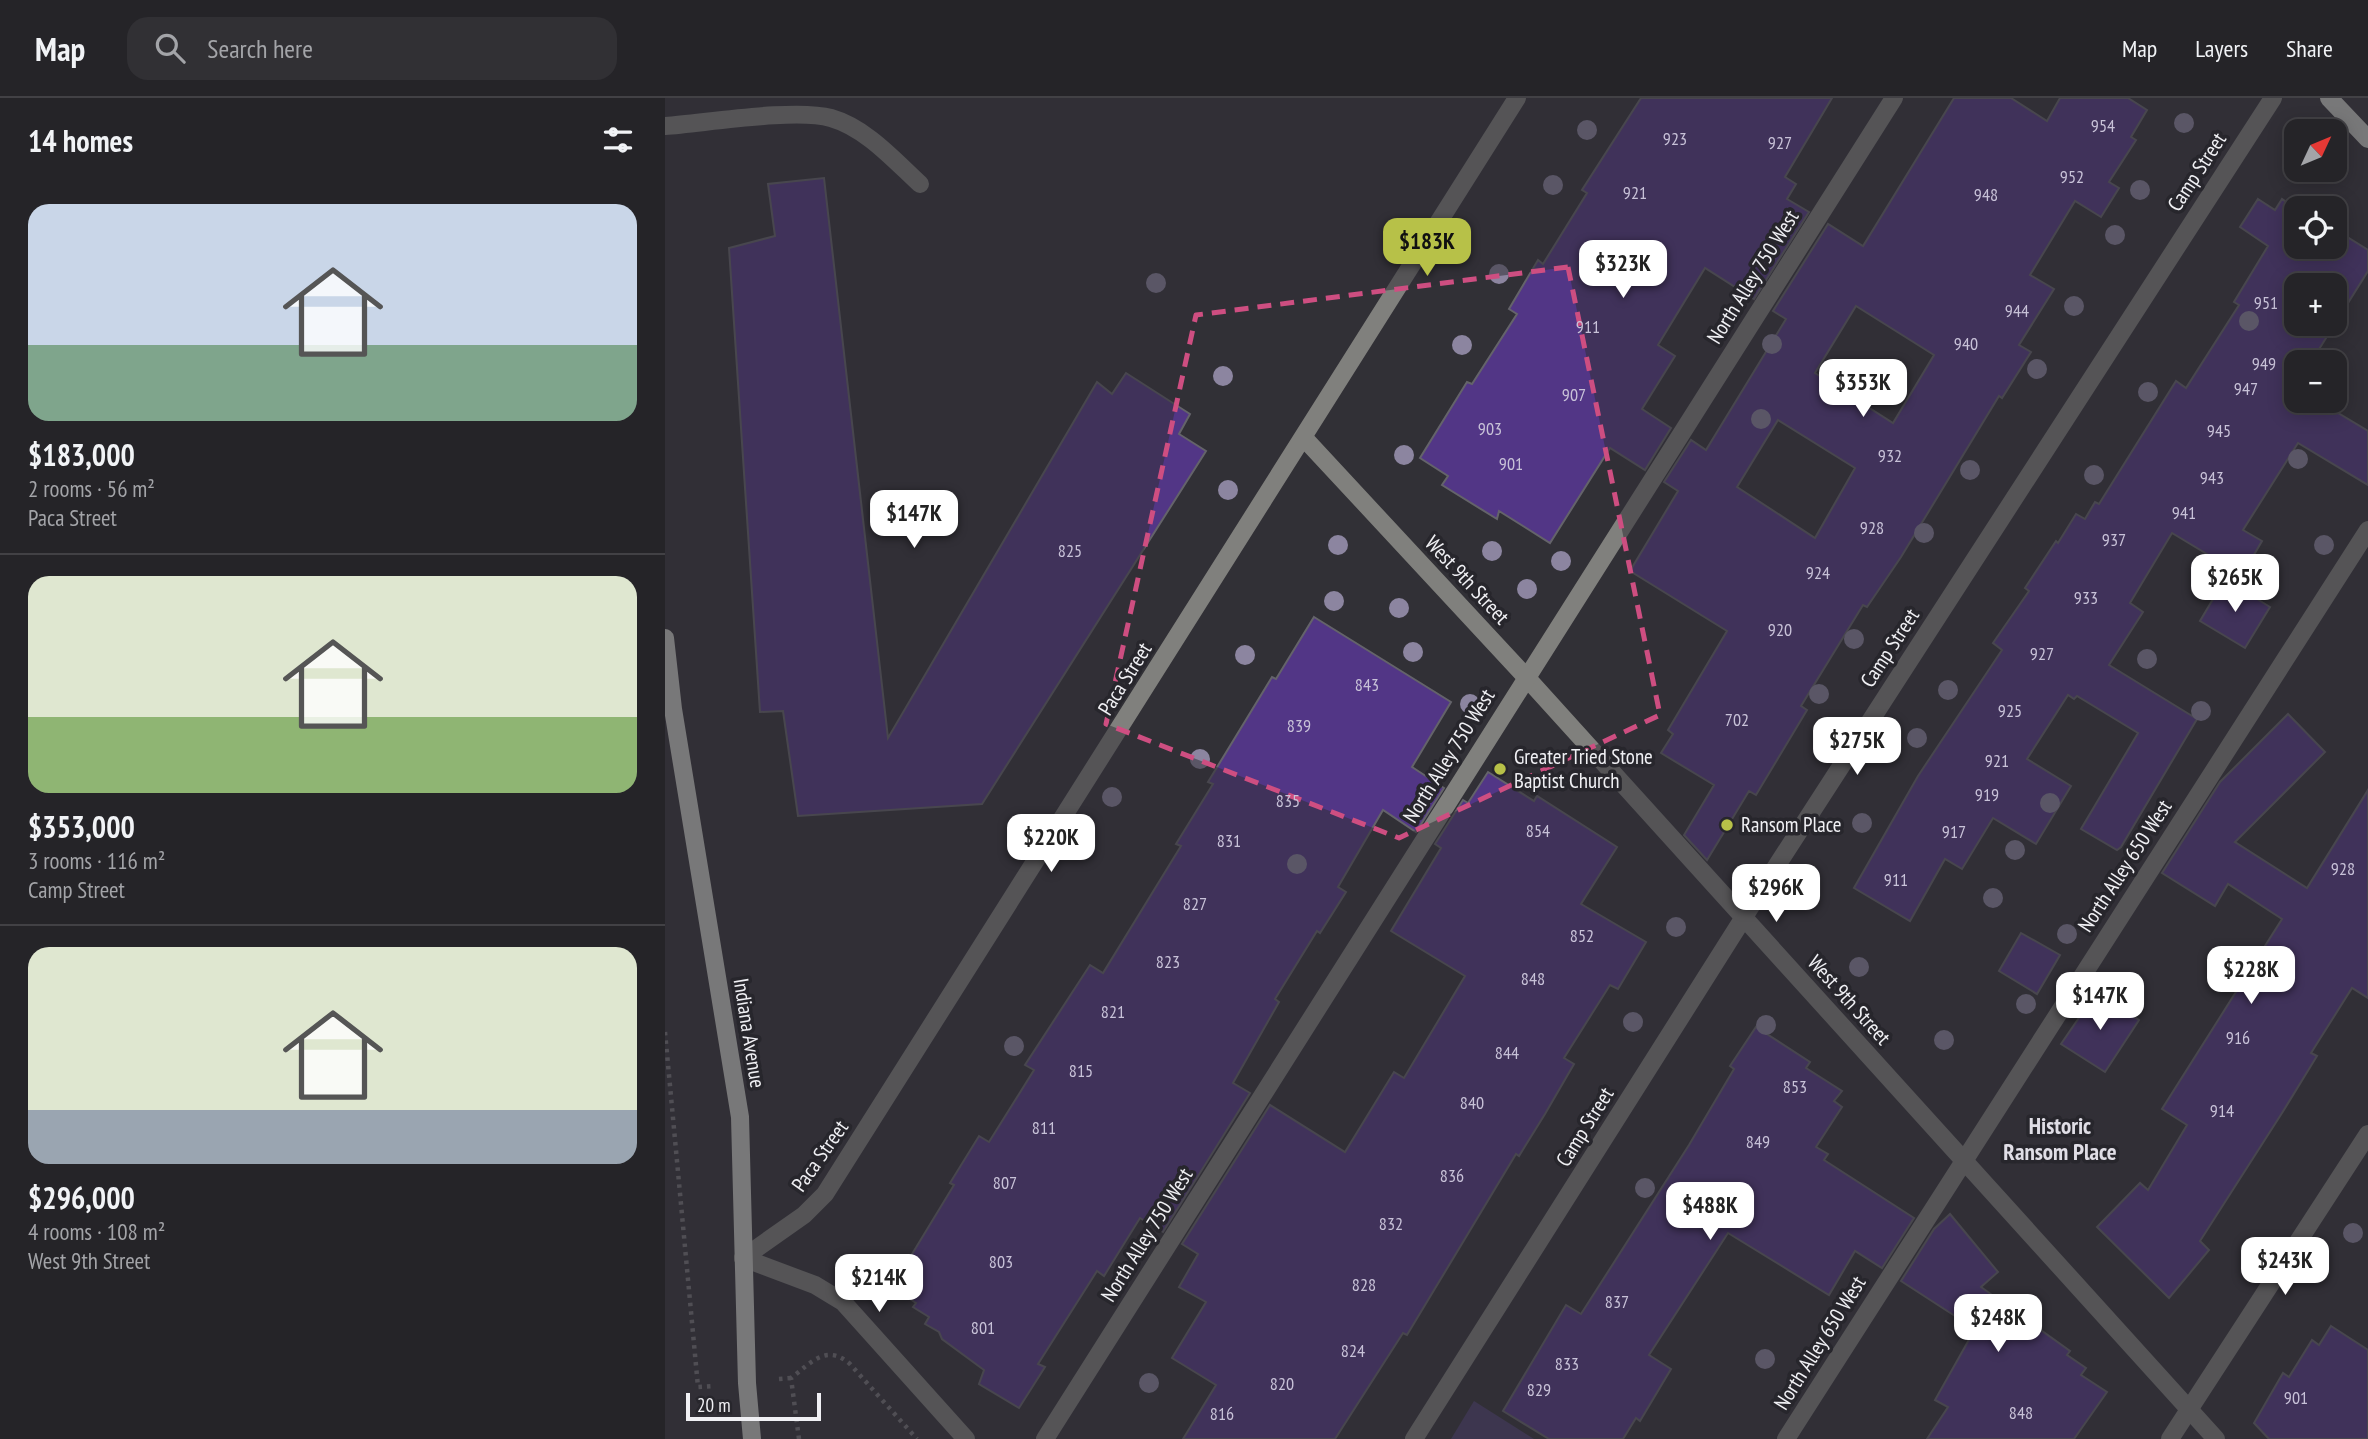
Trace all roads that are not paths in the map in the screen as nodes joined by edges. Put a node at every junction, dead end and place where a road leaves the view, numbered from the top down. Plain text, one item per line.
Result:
1 (1517, 98) edge
2 (1894, 98) edge
3 (2273, 98) edge
4 (2329, 98) edge
5 (665, 126) edge
6 (2368, 139) edge
7 (920, 184) dead end
8 (1304, 438) junction
9 (2368, 530) edge
10 (665, 638) edge
11 (1526, 677) junction
12 (1744, 916) junction
13 (2368, 1134) edge
14 (1963, 1161) junction
15 (743, 1258) junction
16 (2189, 1409) junction
17 (752, 1439) edge
18 (967, 1439) edge
19 (1045, 1439) edge
20 (1414, 1439) edge
21 (1786, 1439) edge
22 (2170, 1439) edge
23 (2216, 1439) edge

1 - 8 street, Paca Street
2 - 11 street, North Alley 750 West
3 - 12 street, Camp Street
4 - 6 main road
5 - 7 street
8 - 11 street, West 9th Street
8 - 15 street, Paca Street
9 - 14 street, North Alley 650 West
10 - 15 main road, Indiana Avenue
11 - 12 street, West 9th Street
11 - 19 street, North Alley 750 West
12 - 14 street, West 9th Street
12 - 20 street, Camp Street
13 - 16 street
14 - 16 street, West 9th Street
14 - 21 street, North Alley 650 West
15 - 17 main road, Indiana Avenue
15 - 18 street
16 - 22 street
16 - 23 street, West 9th Street

